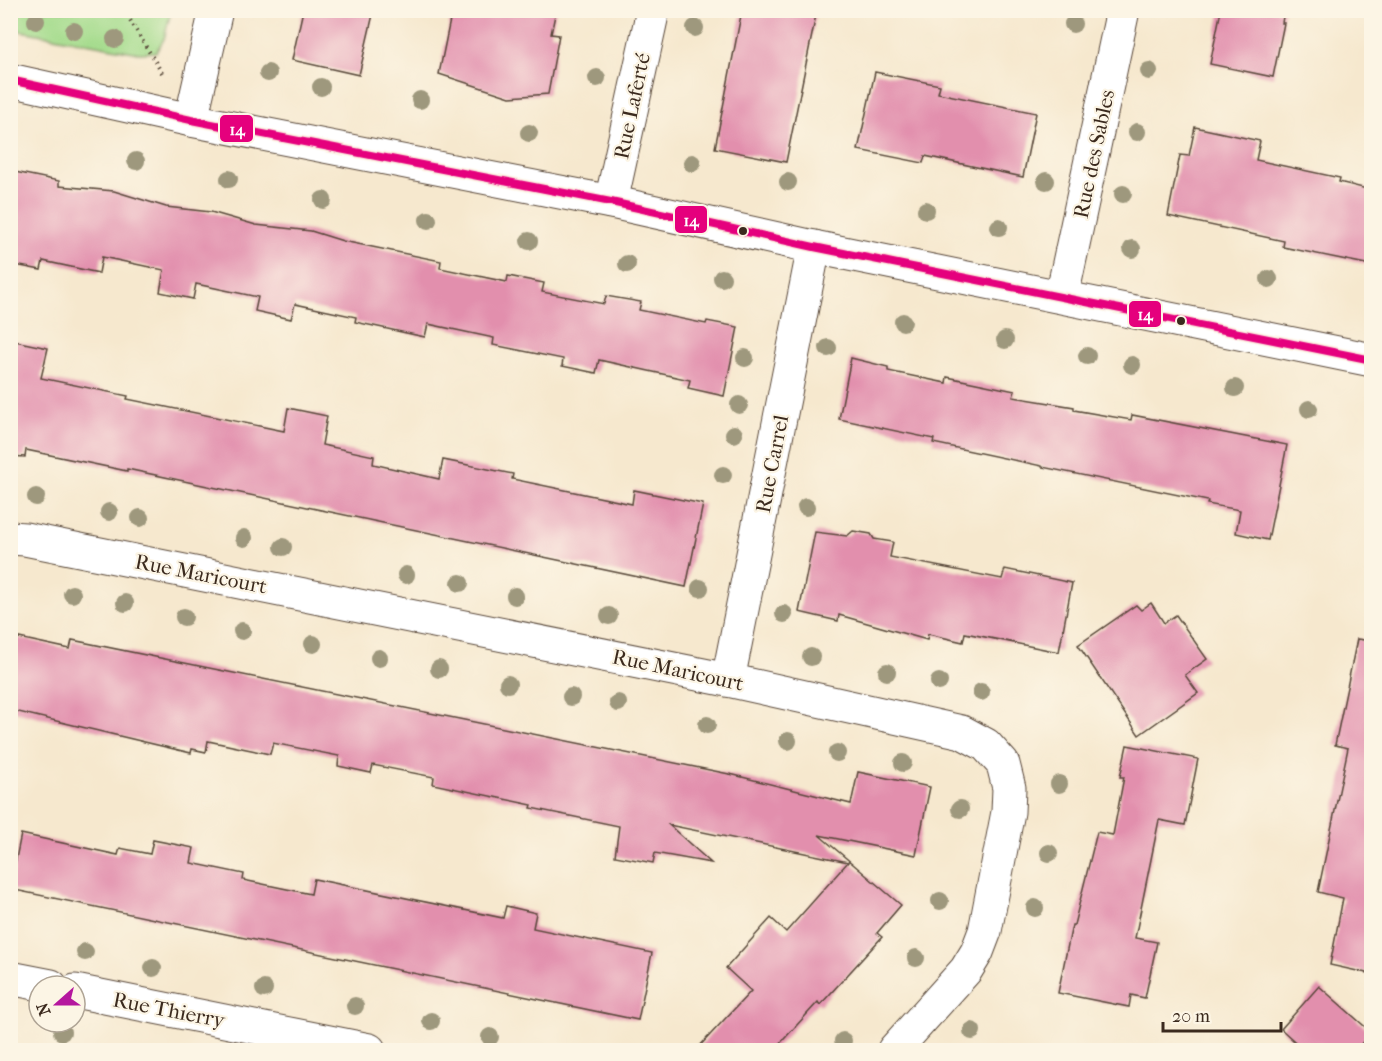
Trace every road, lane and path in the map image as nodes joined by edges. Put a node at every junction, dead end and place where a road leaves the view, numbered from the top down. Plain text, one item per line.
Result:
1 (124, 10) edge
2 (216, 10) edge
3 (653, 10) edge
4 (1124, 10) edge
5 (10, 80) edge
6 (191, 120) junction
7 (611, 202) junction
8 (814, 247) junction
9 (1062, 296) junction
10 (1371, 360) edge
11 (18, 538) edge
12 (728, 680) junction
13 (10, 978) edge
14 (27, 981) edge
15 (87, 993) edge
16 (369, 1050) edge
17 (894, 1050) edge

1 - 6 path
2 - 6 street
3 - 7 street, Rue Laferté
4 - 9 street, Rue des Sables
5 - 6 street
6 - 7 street
7 - 8 street
8 - 9 street
8 - 12 street, Rue Carrel
9 - 10 street
11 - 12 street, Rue Maricourt
12 - 17 street, Rue Maricourt
13 - 14 street
15 - 16 street, Rue Thierry

